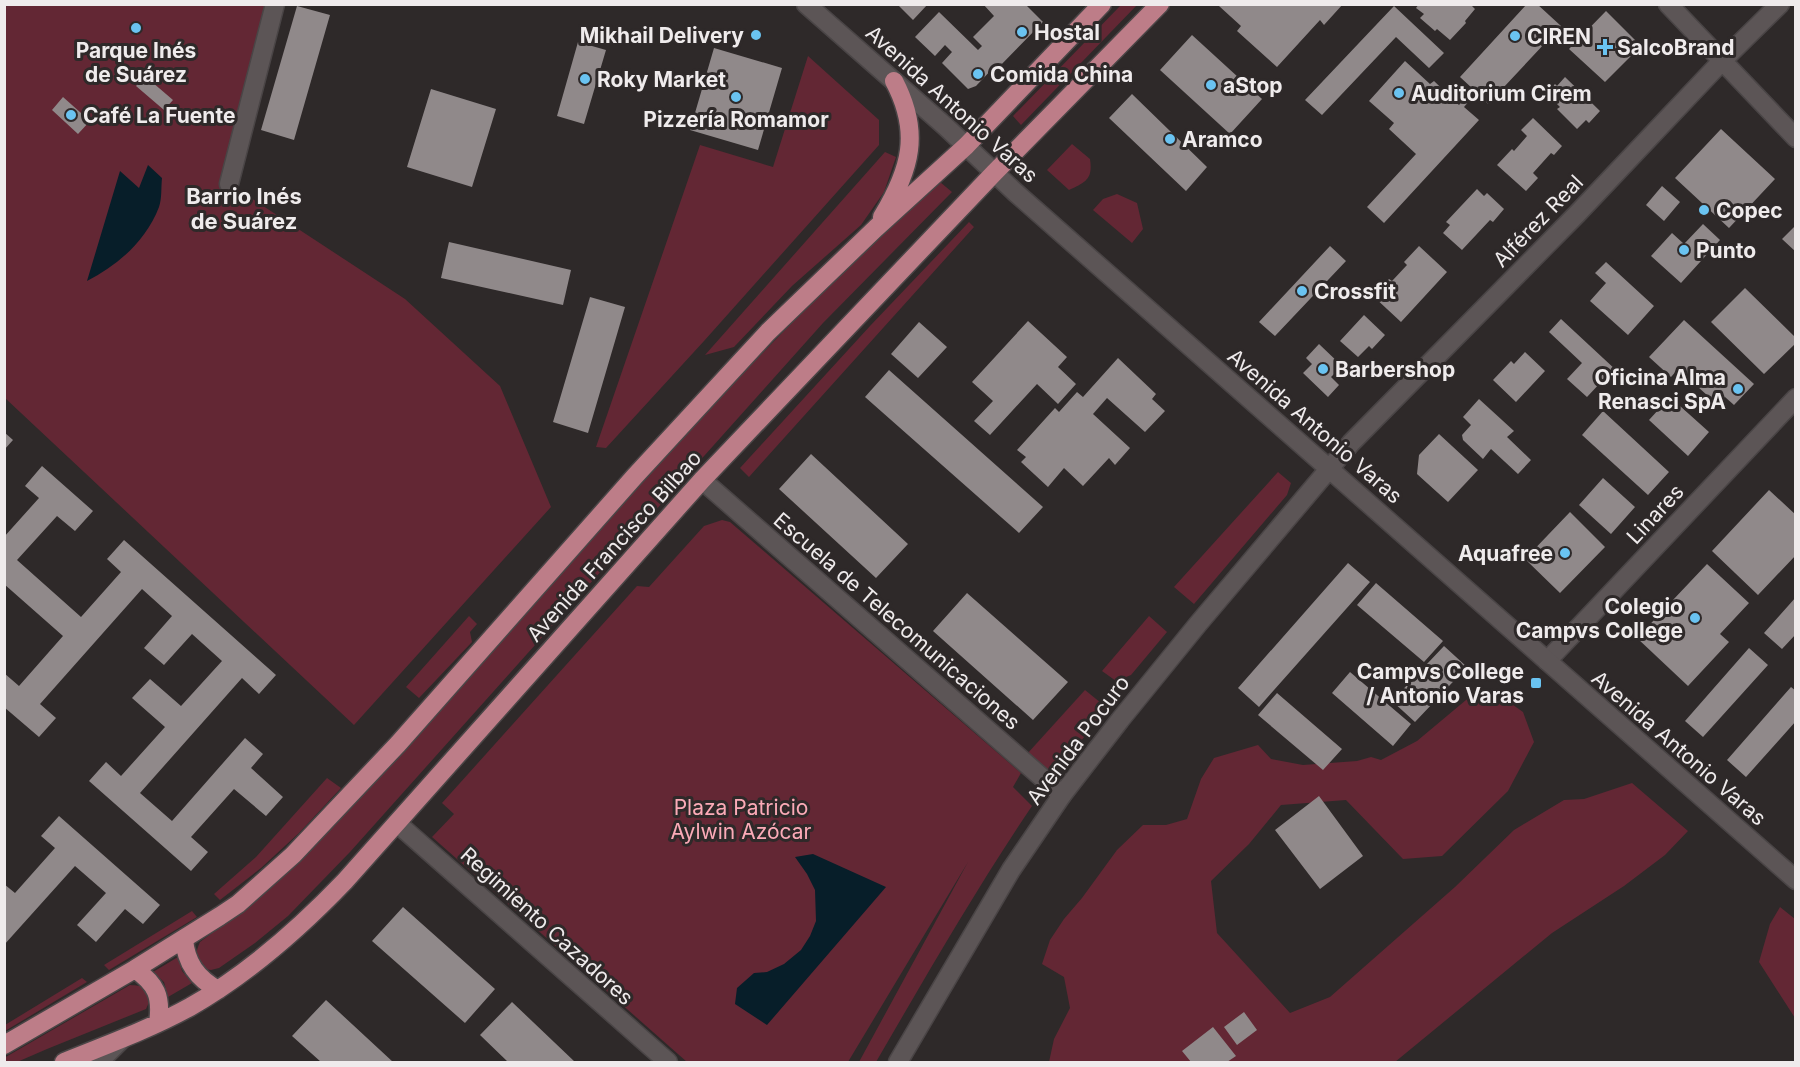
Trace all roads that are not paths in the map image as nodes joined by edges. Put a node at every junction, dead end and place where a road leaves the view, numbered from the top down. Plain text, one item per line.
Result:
1 (275, 4) edge
2 (806, 4) edge
3 (1102, 4) edge
4 (1160, 4) edge
5 (1668, 4) edge
6 (1780, 4) edge
7 (1722, 61) junction
8 (894, 81) junction
9 (1796, 138) edge
10 (966, 146) junction
11 (994, 173) junction
12 (229, 184) dead end
13 (876, 228) junction
14 (1796, 398) edge
15 (1328, 468) junction
16 (702, 480) junction
17 (1547, 661) junction
18 (1062, 795) junction
19 (397, 823) junction
20 (1796, 880) edge
21 (184, 939) junction
22 (135, 969) junction
23 (218, 990) junction
24 (158, 1023) junction
25 (122, 1039) junction
26 (4, 1045) edge
27 (64, 1062) edge
28 (99, 1062) edge
29 (668, 1062) edge
30 (898, 1062) edge

1 - 12 main road
2 - 8 main road, Avenida Antonio Varas
3 - 10 main road, Avenida Francisco Bilbao
4 - 11 main road, Avenida Francisco Bilbao
5 - 7 main road
6 - 7 main road, Alférez Real
7 - 9 main road
7 - 15 main road, Alférez Real
8 - 10 main road, Avenida Antonio Varas
8 - 13 main road
10 - 11 main road, Avenida Antonio Varas
10 - 13 main road, Avenida Francisco Bilbao
11 - 15 main road, Avenida Antonio Varas
11 - 16 main road, Avenida Francisco Bilbao
13 - 21 main road, Avenida Francisco Bilbao
14 - 17 main road, Linares
15 - 17 main road, Avenida Antonio Varas
15 - 18 main road, Avenida Pocuro
16 - 18 main road, Escuela de Telecomunicaciones
16 - 19 main road, Avenida Francisco Bilbao
17 - 20 main road, Avenida Antonio Varas
18 - 30 main road, Avenida Pocuro
19 - 23 main road, Avenida Francisco Bilbao
19 - 29 main road, Regimiento Cazadores
21 - 22 main road, Avenida Francisco Bilbao
21 - 23 main road
22 - 24 main road
22 - 26 main road, Avenida Francisco Bilbao
23 - 24 main road, Avenida Francisco Bilbao
24 - 25 main road, Avenida Francisco Bilbao
25 - 27 main road, Avenida Francisco Bilbao
25 - 28 main road

